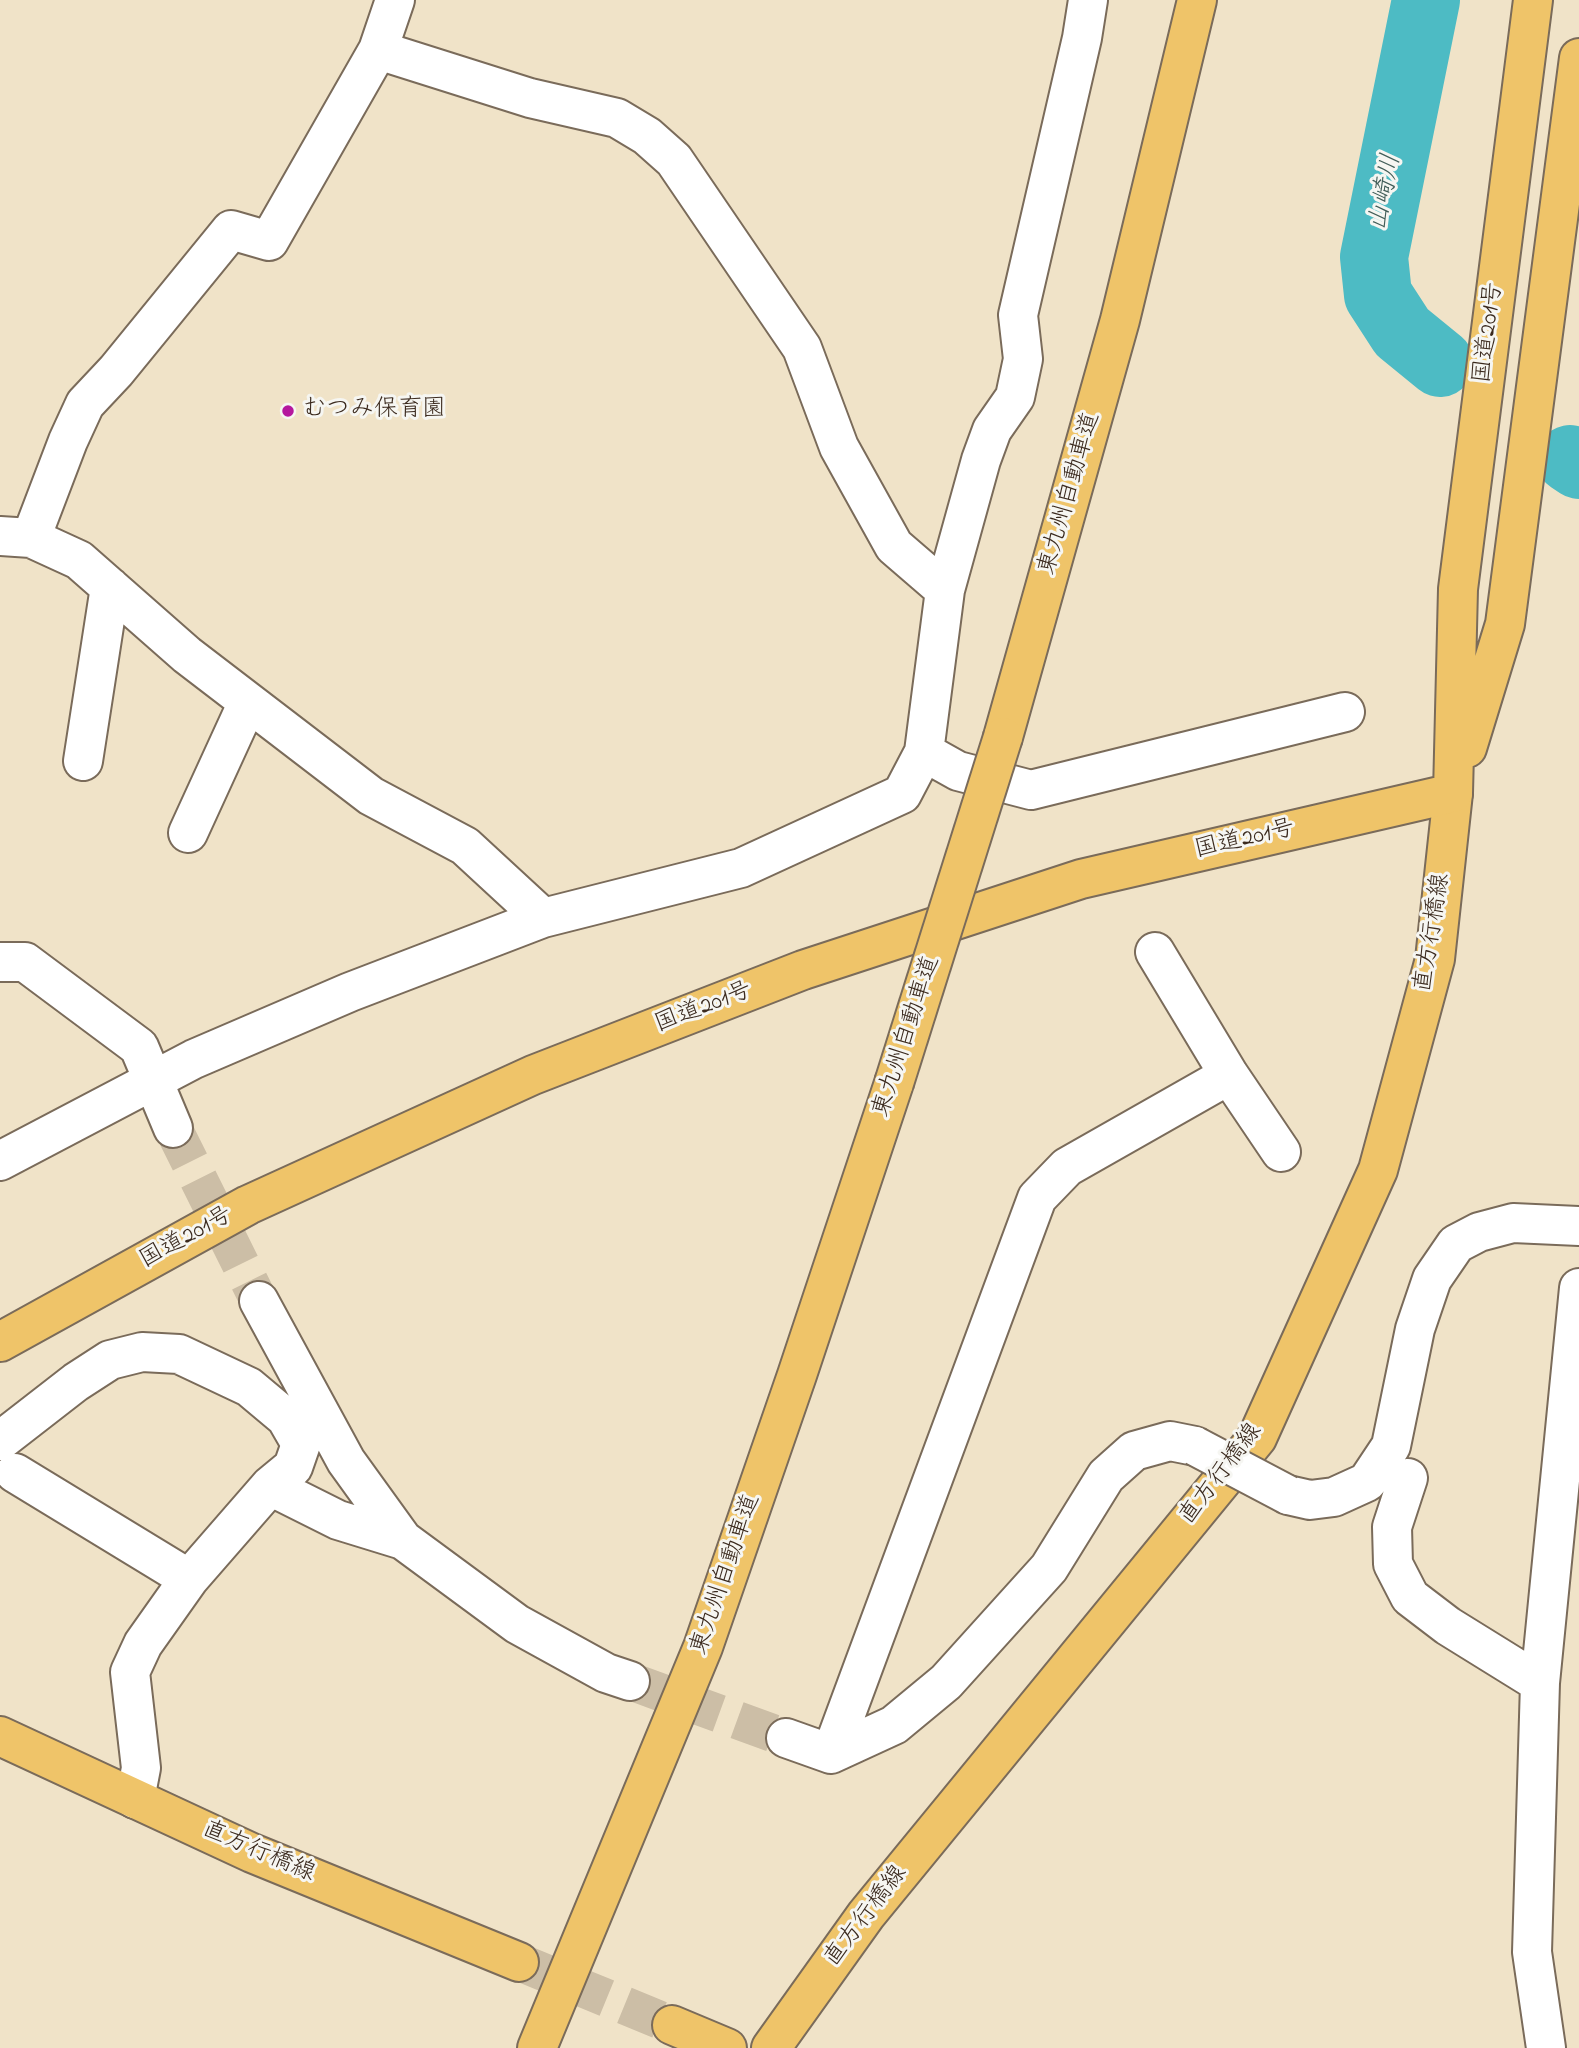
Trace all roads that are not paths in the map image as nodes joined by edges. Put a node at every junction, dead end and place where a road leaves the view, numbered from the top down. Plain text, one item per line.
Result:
1 (395, 0) edge
2 (1088, 0) edge
3 (1197, 0) edge
4 (1533, 0) edge
5 (378, 50) junction
6 (1579, 58) edge
7 (16, 537) edge
8 (110, 587) junction
9 (945, 590) junction
10 (248, 702) junction
11 (1345, 712) dead end
12 (924, 752) junction
13 (83, 761) dead end
14 (1453, 793) junction
15 (188, 833) dead end
16 (543, 918) junction
17 (1155, 952) dead end
18 (0, 962) edge
19 (1230, 1075) junction
20 (153, 1079) junction
21 (173, 1128) tunnel mouth
22 (1281, 1152) dead end
23 (0, 1161) edge
24 (1579, 1226) edge
25 (1579, 1288) edge
26 (259, 1301) tunnel mouth
27 (0, 1342) edge
28 (8, 1457) edge
29 (1408, 1478) dead end
30 (270, 1486) junction
31 (403, 1541) junction
32 (189, 1579) junction
33 (630, 1681) tunnel mouth
34 (1540, 1683) junction
35 (0, 1736) edge
36 (786, 1738) tunnel mouth
37 (831, 1754) junction
38 (135, 1799) junction
39 (519, 1962) tunnel mouth
40 (671, 2025) tunnel mouth
41 (537, 2048) edge
42 (727, 2048) edge
43 (771, 2048) edge
44 (1546, 2048) edge

1 - 5 street
2 - 9 street
3 - 41 main road, 東九州自動車道, bridge
4 - 14 main road, 国道201号
5 - 7 street
5 - 9 street
6 - 14 main road
7 - 8 street
8 - 10 street
8 - 13 street
9 - 12 street
10 - 15 street
10 - 16 street
11 - 12 street
12 - 16 street
14 - 27 main road, 国道201号
14 - 43 main road, 直方行橋線
16 - 20 street
17 - 19 street
18 - 20 street
19 - 22 street
19 - 37 street
20 - 21 street
20 - 23 street
24 - 37 street, bridge
25 - 34 street
26 - 31 street
28 - 30 street
28 - 32 street
29 - 34 street
30 - 31 street
30 - 32 street
31 - 33 street
32 - 38 street
34 - 44 street
35 - 38 main road, 直方行橋線
36 - 37 street
38 - 39 main road, 直方行橋線
40 - 42 main road

